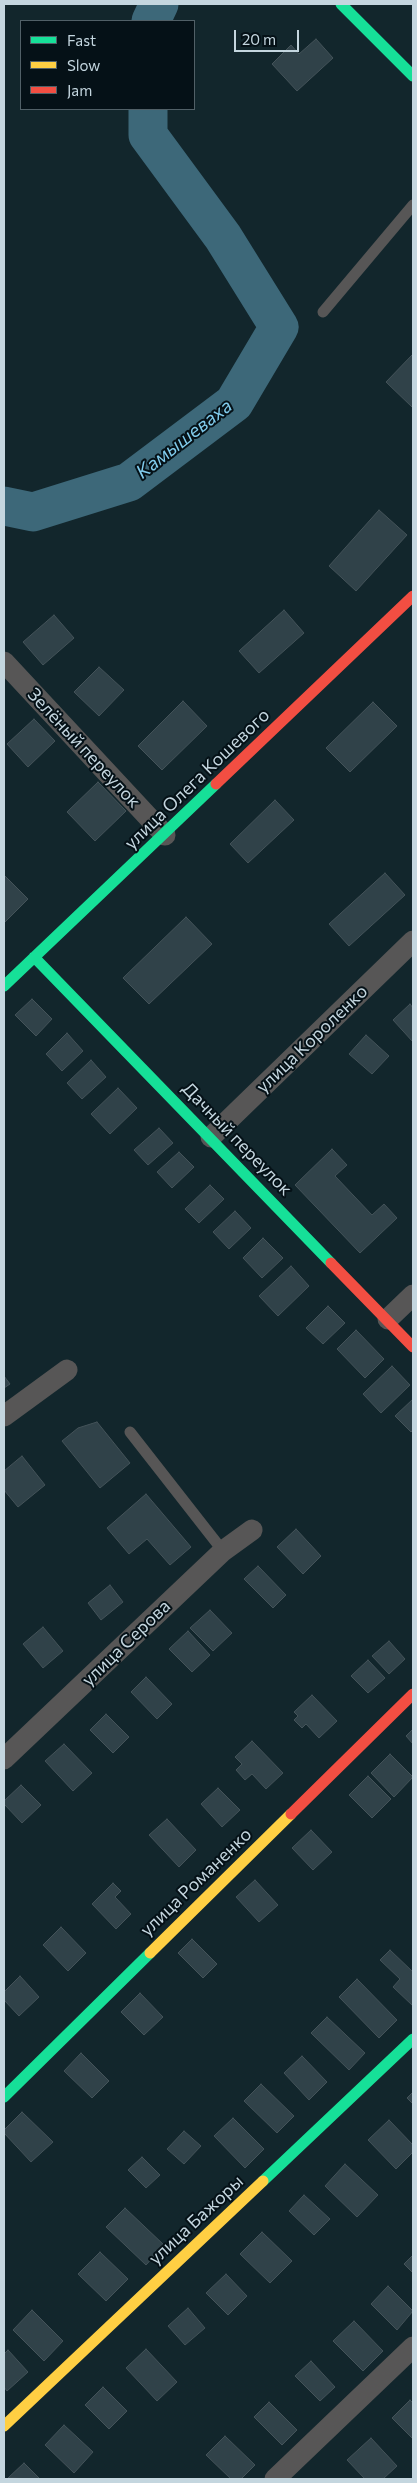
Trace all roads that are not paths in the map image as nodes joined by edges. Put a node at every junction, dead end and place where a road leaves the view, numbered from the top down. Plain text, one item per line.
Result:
1 (341, 4) edge
2 (413, 76) edge
3 (413, 205) edge
4 (323, 312) dead end
5 (413, 596) edge
6 (4, 662) edge
7 (165, 835) junction
8 (413, 942) edge
9 (34, 957) junction
10 (4, 986) edge
11 (212, 1137) junction
12 (413, 1295) edge
13 (388, 1319) junction
14 (413, 1347) edge
15 (67, 1370) dead end
16 (4, 1416) edge
17 (130, 1432) dead end
18 (252, 1530) dead end
19 (223, 1551) junction
20 (413, 1694) edge
21 (4, 1759) edge
22 (413, 2039) edge
23 (4, 2097) edge
24 (413, 2347) edge
25 (4, 2426) edge
26 (275, 2479) edge

1 - 2 street
3 - 4 lane
5 - 7 street, улица Олега Кошевого
6 - 7 street, Зелёный переулок
7 - 9 street, улица Олега Кошевого
8 - 11 street, улица Короленко
9 - 10 street, улица Олега Кошевого
9 - 11 street, Дачный переулок
11 - 13 street, Дачный переулок
12 - 13 street
13 - 14 street, Дачный переулок
15 - 16 street
17 - 19 lane
18 - 19 street, улица Серова
19 - 21 street, улица Серова
20 - 23 street, улица Романенко
22 - 25 street, улица Бажоры
24 - 26 street

